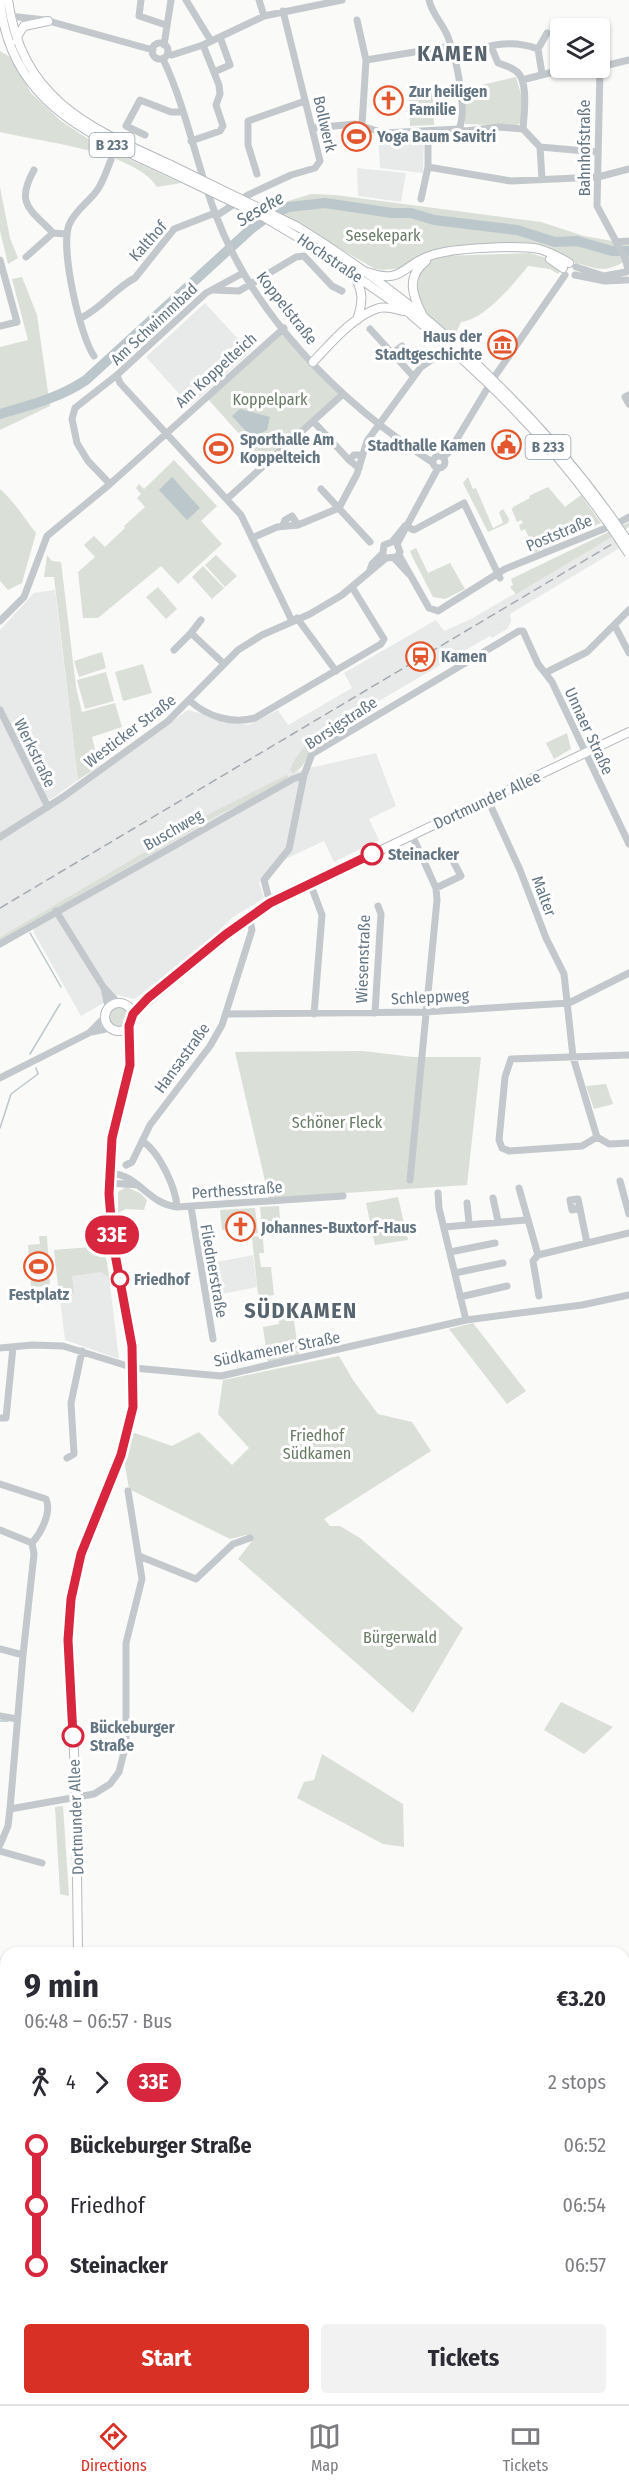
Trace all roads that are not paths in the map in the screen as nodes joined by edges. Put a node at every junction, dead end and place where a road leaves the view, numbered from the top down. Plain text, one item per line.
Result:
1 (0, 0) edge
2 (8, 0) edge
3 (141, 0) edge
4 (171, 0) edge
5 (186, 0) edge
6 (259, 0) edge
7 (342, 0) edge
8 (429, 0) edge
9 (324, 1) edge
10 (283, 11) junction
11 (3, 16) edge
12 (264, 16) junction
13 (357, 20) dead end
14 (48, 21) junction
15 (165, 27) junction
16 (0, 33) edge
17 (547, 33) dead end
18 (220, 37) junction
19 (12, 41) junction
20 (211, 41) junction
21 (450, 44) junction
22 (203, 45) junction
23 (491, 46) junction
24 (157, 49) junction
25 (538, 49) junction
26 (166, 56) junction
27 (453, 56) junction
28 (366, 60) junction
29 (628, 63) edge
30 (610, 66) edge
31 (214, 72) junction
32 (550, 72) edge
33 (542, 74) junction
34 (600, 78) edge
35 (522, 80) junction
36 (460, 94) junction
37 (420, 96) dead end
38 (305, 101) junction
39 (182, 112) junction
40 (362, 125) junction
41 (313, 128) junction
42 (459, 129) junction
43 (523, 129) junction
44 (428, 132) junction
45 (145, 135) dead end
46 (191, 141) junction
47 (540, 147) junction
48 (597, 152) junction
49 (111, 160) dead end
50 (428, 167) junction
51 (629, 170) edge
52 (34, 171) dead end
53 (257, 174) dead end
54 (598, 177) junction
55 (542, 179) junction
56 (421, 199) dead end
57 (215, 214) junction
58 (53, 233) junction
59 (66, 234) junction
60 (629, 241) edge
61 (617, 244) junction
62 (334, 254) junction
63 (26, 257) dead end
64 (0, 260) edge
65 (570, 269) junction
66 (628, 270) edge
67 (352, 271) junction
68 (364, 271) junction
69 (243, 273) junction
70 (2, 279) edge
71 (250, 285) junction
72 (211, 290) junction
73 (342, 291) dead end
74 (409, 313) junction
75 (423, 316) junction
76 (81, 318) junction
77 (357, 320) junction
78 (0, 326) edge
79 (284, 328) junction
80 (370, 329) dead end
81 (441, 336) junction
82 (402, 346) dead end
83 (390, 355) junction
84 (94, 356) dead end
85 (437, 356) dead end
86 (313, 362) junction
87 (117, 375) junction
88 (413, 376) junction
89 (495, 376) dead end
90 (487, 389) dead end
91 (342, 394) junction
92 (629, 395) edge
93 (629, 404) edge
94 (313, 421) junction
95 (379, 424) junction
96 (165, 433) junction
97 (362, 455) junction
98 (443, 457) junction
99 (349, 460) junction
100 (435, 462) junction
101 (359, 468) junction
102 (110, 484) junction
103 (321, 489) dead end
104 (227, 499) junction
105 (339, 508) junction
106 (629, 517) edge
107 (620, 522) dead end
108 (405, 526) junction
109 (606, 528) dead end
110 (252, 538) junction
111 (370, 542) dead end
112 (394, 543) junction
113 (629, 543) edge
114 (629, 554) edge
115 (384, 556) junction
116 (397, 557) junction
117 (499, 576) junction
118 (352, 587) junction
119 (629, 610) edge
120 (295, 619) junction
121 (201, 620) dead end
122 (0, 621) edge
123 (615, 627) junction
124 (523, 631) joint
125 (190, 633) junction
126 (174, 650) dead end
127 (629, 653) edge
128 (223, 663) junction
129 (336, 671) junction
130 (545, 673) junction
131 (190, 701) junction
132 (0, 710) edge
133 (629, 732) edge
134 (584, 753) junction
135 (304, 775) junction
136 (488, 800) junction
137 (48, 807) junction
138 (412, 835) junction
139 (0, 837) edge
140 (629, 844) edge
141 (453, 861) dead end
142 (310, 883) junction
143 (436, 888) junction
144 (270, 903) junction
145 (378, 906) dead end
146 (57, 911) junction
147 (249, 917) junction
148 (0, 944) edge
149 (629, 973) edge
150 (104, 988) junction
151 (118, 1003) junction
152 (569, 1003) junction
153 (108, 1008) junction
154 (130, 1010) junction
155 (424, 1012) junction
156 (375, 1013) junction
157 (226, 1014) junction
158 (314, 1014) junction
159 (104, 1018) junction
160 (129, 1026) junction
161 (110, 1028) junction
162 (120, 1031) junction
163 (89, 1033) junction
164 (131, 1049) junction
165 (629, 1055) edge
166 (573, 1057) junction
167 (0, 1078) edge
168 (597, 1137) junction
169 (142, 1142) junction
170 (629, 1143) edge
171 (126, 1165) dead end
172 (109, 1173) junction
173 (410, 1180) dead end
174 (620, 1181) dead end
175 (109, 1183) junction
176 (138, 1185) junction
177 (519, 1188) dead end
178 (438, 1193) dead end
179 (344, 1196) dead end
180 (493, 1198) dead end
181 (467, 1203) dead end
182 (177, 1207) junction
183 (191, 1207) junction
184 (580, 1208) dead end
185 (629, 1214) edge
186 (526, 1220) junction
187 (498, 1221) junction
188 (469, 1223) junction
189 (444, 1227) junction
190 (629, 1233) edge
191 (495, 1243) dead end
192 (587, 1243) junction
193 (450, 1252) junction
194 (538, 1255) junction
195 (503, 1263) dead end
196 (455, 1273) junction
197 (507, 1286) dead end
198 (629, 1295) edge
199 (539, 1296) dead end
200 (460, 1297) junction
201 (466, 1320) junction
202 (213, 1339) dead end
203 (13, 1347) junction
204 (0, 1348) edge
205 (82, 1351) junction
206 (134, 1368) junction
207 (0, 1418) edge
208 (67, 1458) dead end
209 (0, 1484) edge
210 (128, 1491) dead end
211 (0, 1530) edge
212 (249, 1538) dead end
213 (32, 1543) junction
214 (139, 1556) junction
215 (0, 1649) edge
216 (22, 1655) junction
217 (0, 1716) edge
218 (17, 1719) junction
219 (76, 1797) junction
220 (10, 1809) junction
221 (0, 1845) edge
222 (0, 1851) edge
223 (42, 1863) dead end
224 (78, 1947) edge

1 - 11 main road, B 233
2 - 11 main road, B 233
3 - 15 street
4 - 15 street
5 - 20 street
6 - 12 street
7 - 9 street
8 - 21 street
9 - 10 street
10 - 12 street
10 - 38 street, Bollwerk
11 - 14 street
11 - 19 main road, Hochstraße / B 233
12 - 18 street
13 - 28 street
14 - 19 main road
14 - 24 street
15 - 24 street
16 - 19 main road
17 - 25 street
18 - 20 street
18 - 31 street
19 - 62 main road, Hochstraße / B 233, bridge
20 - 22 street
21 - 27 street
21 - 28 street
22 - 26 street
22 - 31 street
23 - 25 street
23 - 27 street
23 - 35 street
24 - 26 street
24 - 26 street, Koppelstraße
25 - 33 street
26 - 39 street, Koppelstraße
27 - 36 street
28 - 40 street
29 - 30 street
31 - 46 street
32 - 33 street
33 - 35 street
34 - 48 street, Bahnhofstraße
35 - 43 street
36 - 37 street
36 - 42 street
38 - 41 street, Bollwerk
38 - 53 street
39 - 45 street
39 - 46 street, Koppelstraße
40 - 41 street
40 - 44 street
41 - 57 street, Bollwerk
42 - 43 street
42 - 44 street
43 - 47 street
44 - 50 street
46 - 57 street, Koppelstraße
47 - 48 street
47 - 55 street
48 - 54 street, Bahnhofstraße
49 - 59 street
50 - 55 street
50 - 56 street
51 - 54 street
52 - 58 street
54 - 55 street
54 - 61 street, Bahnhofstraße
57 - 69 street, Koppelstraße
57 - 76 street, Kalthof
58 - 59 street
58 - 63 street
59 - 76 street
60 - 61 street
61 - 66 street, Bahnhofstraße
62 - 67 main road, Hochstraße / B 233
62 - 68 main road, Hochstraße / B 233
64 - 70 street
65 - 66 street
65 - 68 main road
65 - 75 main road
65 - 89 street
67 - 74 main road, Hochstraße / B 233
67 - 77 main road
68 - 75 main road, Hochstraße / B 233
69 - 71 street, Koppelstraße
69 - 72 street, Am Schwimmbad
70 - 78 street
71 - 72 street, Am Schwimmbad
71 - 73 street
71 - 79 street, Koppelstraße
72 - 87 street, Am Schwimmbad
74 - 77 main road
74 - 81 main road, Hochstraße / B 233
75 - 81 main road, Hochstraße / B 233
76 - 84 street
77 - 86 main road
79 - 86 street, Koppelstraße
79 - 96 street, Am Koppelteich
80 - 83 street
81 - 113 main road, Hochstraße / B 233, bridge
81 - 114 main road, Hochstraße / B 233, bridge
82 - 83 street
83 - 88 street
85 - 88 street
86 - 91 street, Koppelstraße
87 - 96 street, Am Schwimmbad
87 - 102 street
88 - 95 street
90 - 98 street
91 - 94 street
91 - 95 street, Koppelstraße
92 - 93 street
94 - 99 street
94 - 104 street
95 - 97 street
95 - 100 street, Koppelstraße
96 - 102 street
96 - 104 street, Am Schwimmbad
97 - 99 street
97 - 101 street
98 - 100 street
98 - 100 street, Westicker Straße
99 - 101 street
100 - 108 street, Westicker Straße
101 - 105 street
102 - 122 street
103 - 105 street
104 - 110 street, Am Schwimmbad
105 - 110 street
105 - 111 street
106 - 107 street
108 - 112 street, Westicker Straße
108 - 117 street
109 - 117 street, Poststraße
110 - 120 street, Am Schwimmbad
112 - 115 street, Westicker Straße
112 - 116 street
115 - 116 street
115 - 118 street, Westicker Straße
116 - 117 street, Poststraße
118 - 120 street, Westicker Straße
118 - 129 street
119 - 123 street
120 - 128 street, Westicker Straße
120 - 129 street, Am Schwimmbad
121 - 125 street
123 - 127 street
123 - 130 street
124 - 130 street, Unnaer Straße
124 - 135 street, Borsigstraße
125 - 126 street
125 - 128 street
128 - 131 street, Westicker Straße
129 - 131 street
130 - 134 street, Unnaer Straße
131 - 137 street, Westicker Straße
132 - 137 street, Werkstraße
133 - 134 main road, Dortmunder Allee
134 - 136 main road, Dortmunder Allee
134 - 140 street, Unnaer Straße
135 - 144 street, Borsigstraße
135 - 146 street, Buschweg
136 - 138 main road, Dortmunder Allee
136 - 152 street, Malter
137 - 139 street, Westicker Straße
138 - 142 main road, Dortmunder Allee
138 - 143 street
141 - 143 street
142 - 144 main road, Dortmunder Allee
142 - 158 street
143 - 155 street
144 - 147 main road, Dortmunder Allee
145 - 156 street, Wiesenstraße
146 - 148 street, Buschweg
146 - 150 street
147 - 154 main road, Dortmunder Allee
147 - 157 street, Hansastraße
149 - 152 street, Schleppweg
150 - 151 street
150 - 153 street
151 - 153 main road
151 - 154 main road
152 - 155 street, Schleppweg
152 - 166 street
153 - 159 main road
154 - 160 main road
155 - 156 street, Schleppweg
155 - 173 street
156 - 158 street, Schleppweg
157 - 158 street, Schleppweg
157 - 169 street, Hansastraße
159 - 161 main road
159 - 163 street
160 - 162 main road
160 - 164 main road, Dortmunder Allee
161 - 162 main road
161 - 163 street
162 - 164 main road
163 - 167 street
164 - 172 main road, Dortmunder Allee
165 - 166 street
166 - 168 street
166 - 168 street
168 - 170 street
169 - 171 street, Hansastraße
169 - 182 street
172 - 175 main road, Dortmunder Allee
172 - 176 street, Perthesstraße
174 - 185 street
175 - 176 street
175 - 206 main road, Dortmunder Allee
176 - 182 street, Perthesstraße
177 - 186 street
178 - 189 street
179 - 183 street, Perthesstraße
180 - 187 street
181 - 188 street
182 - 183 street, Perthesstraße
183 - 202 street, Fliednerstraße
184 - 192 street
186 - 187 street
186 - 194 street
187 - 188 street
188 - 189 street
189 - 193 street
190 - 192 street
191 - 193 street
192 - 194 street
193 - 196 street
194 - 199 street
195 - 196 street
196 - 200 street
197 - 200 street
198 - 201 street, Südkamener Straße
200 - 201 street
201 - 206 street, Südkamener Straße
203 - 204 street, Südkamener Straße
203 - 205 street, Südkamener Straße
203 - 207 street
205 - 206 street, Südkamener Straße
205 - 208 street
206 - 219 main road, Dortmunder Allee
209 - 213 street
210 - 214 street
211 - 213 street
212 - 214 street
213 - 216 street
214 - 219 street
215 - 216 street
216 - 218 street
217 - 218 street
218 - 220 street
219 - 220 street
219 - 224 main road, Dortmunder Allee
220 - 221 street
222 - 223 street

